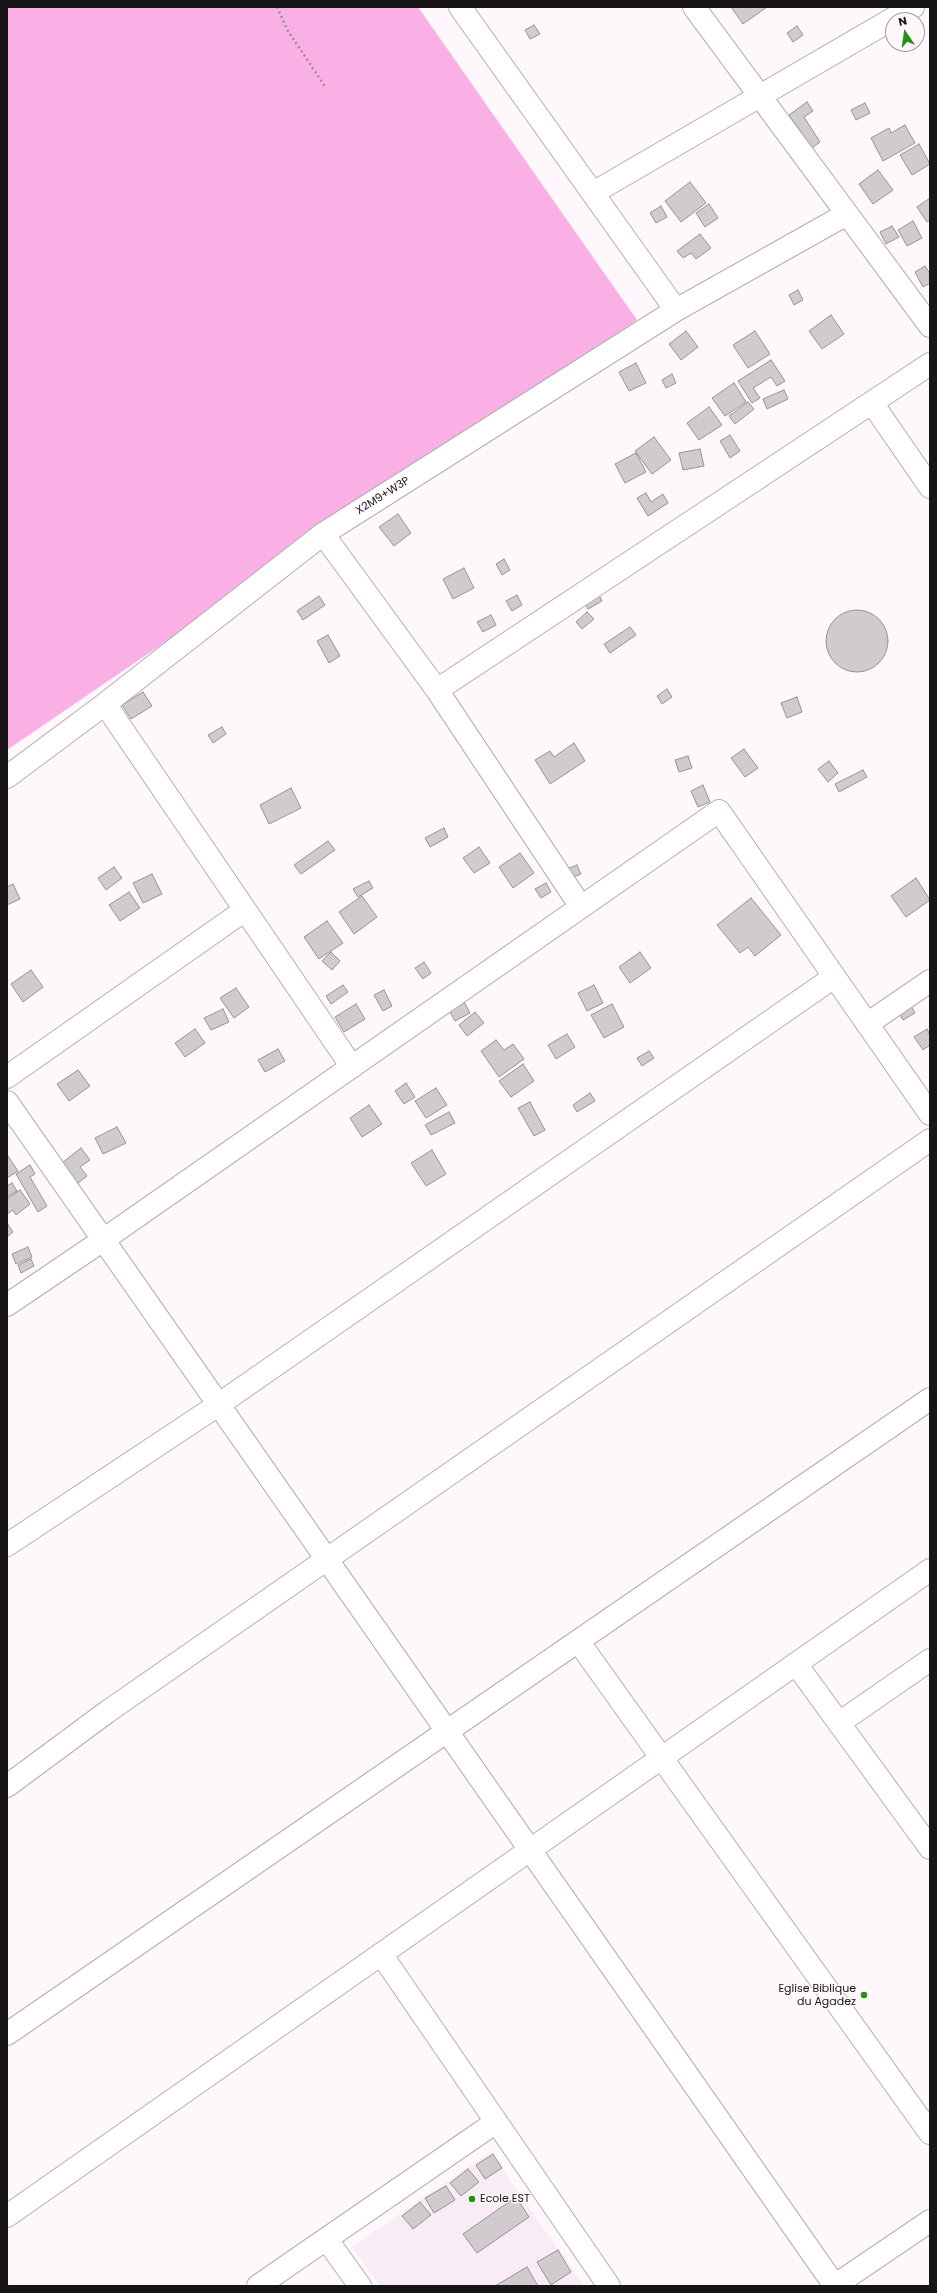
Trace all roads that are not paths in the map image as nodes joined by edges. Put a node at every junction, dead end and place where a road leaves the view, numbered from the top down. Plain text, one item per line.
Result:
1 (460, 7) edge
2 (694, 7) edge
3 (913, 7) edge
4 (760, 96) junction
5 (593, 193) junction
6 (847, 214) junction
7 (676, 310) junction
8 (930, 326) edge
9 (930, 364) edge
10 (872, 403) junction
11 (930, 487) edge
12 (323, 534) junction
13 (437, 690) junction
14 (105, 704) junction
15 (7, 778) edge
16 (581, 907) junction
17 (245, 910) junction
18 (834, 977) junction
19 (930, 981) edge
20 (867, 1024) junction
21 (352, 1067) junction
22 (7, 1077) edge
23 (7, 1102) edge
24 (930, 1114) edge
25 (930, 1140) edge
26 (103, 1240) junction
27 (7, 1305) edge
28 (930, 1399) edge
29 (218, 1405) junction
30 (7, 1545) edge
31 (327, 1560) junction
32 (930, 1570) edge
33 (578, 1641) junction
34 (930, 1660) edge
35 (796, 1664) junction
36 (839, 1723) junction
37 (447, 1731) junction
38 (662, 1758) junction
39 (7, 1786) edge
40 (928, 1843) edge
41 (530, 1850) junction
42 (381, 1954) junction
43 (7, 2034) edge
44 (496, 2122) junction
45 (930, 2133) edge
46 (7, 2216) edge
47 (930, 2221) edge
48 (327, 2240) junction
49 (258, 2286) edge
50 (360, 2286) edge
51 (609, 2286) edge
52 (835, 2286) edge

1 - 5 street
2 - 4 street
3 - 4 street
4 - 5 street
4 - 6 street
5 - 7 street
6 - 7 street, X2M9+W3P
6 - 8 street
7 - 12 street, X2M9+W3P
9 - 10 street
10 - 11 street
10 - 13 street
12 - 13 street
12 - 14 street, X2M9+W3P
13 - 16 street
14 - 15 street, X2M9+W3P
14 - 17 street
16 - 18 street
16 - 21 street
17 - 21 street
17 - 22 street
18 - 20 street
18 - 29 street
19 - 20 street
20 - 24 street
21 - 26 street
23 - 26 street
25 - 31 street
26 - 27 street
26 - 29 street
28 - 33 street
29 - 30 street
29 - 31 street
31 - 37 street
31 - 39 street
32 - 35 street
33 - 37 street
33 - 38 street
34 - 36 street
35 - 36 street
35 - 38 street
36 - 40 street
37 - 41 street
37 - 43 street
38 - 41 street
38 - 45 street
41 - 42 street
41 - 52 street
42 - 44 street
42 - 46 street
44 - 48 street
44 - 51 street
47 - 52 street
48 - 49 street
48 - 50 street

